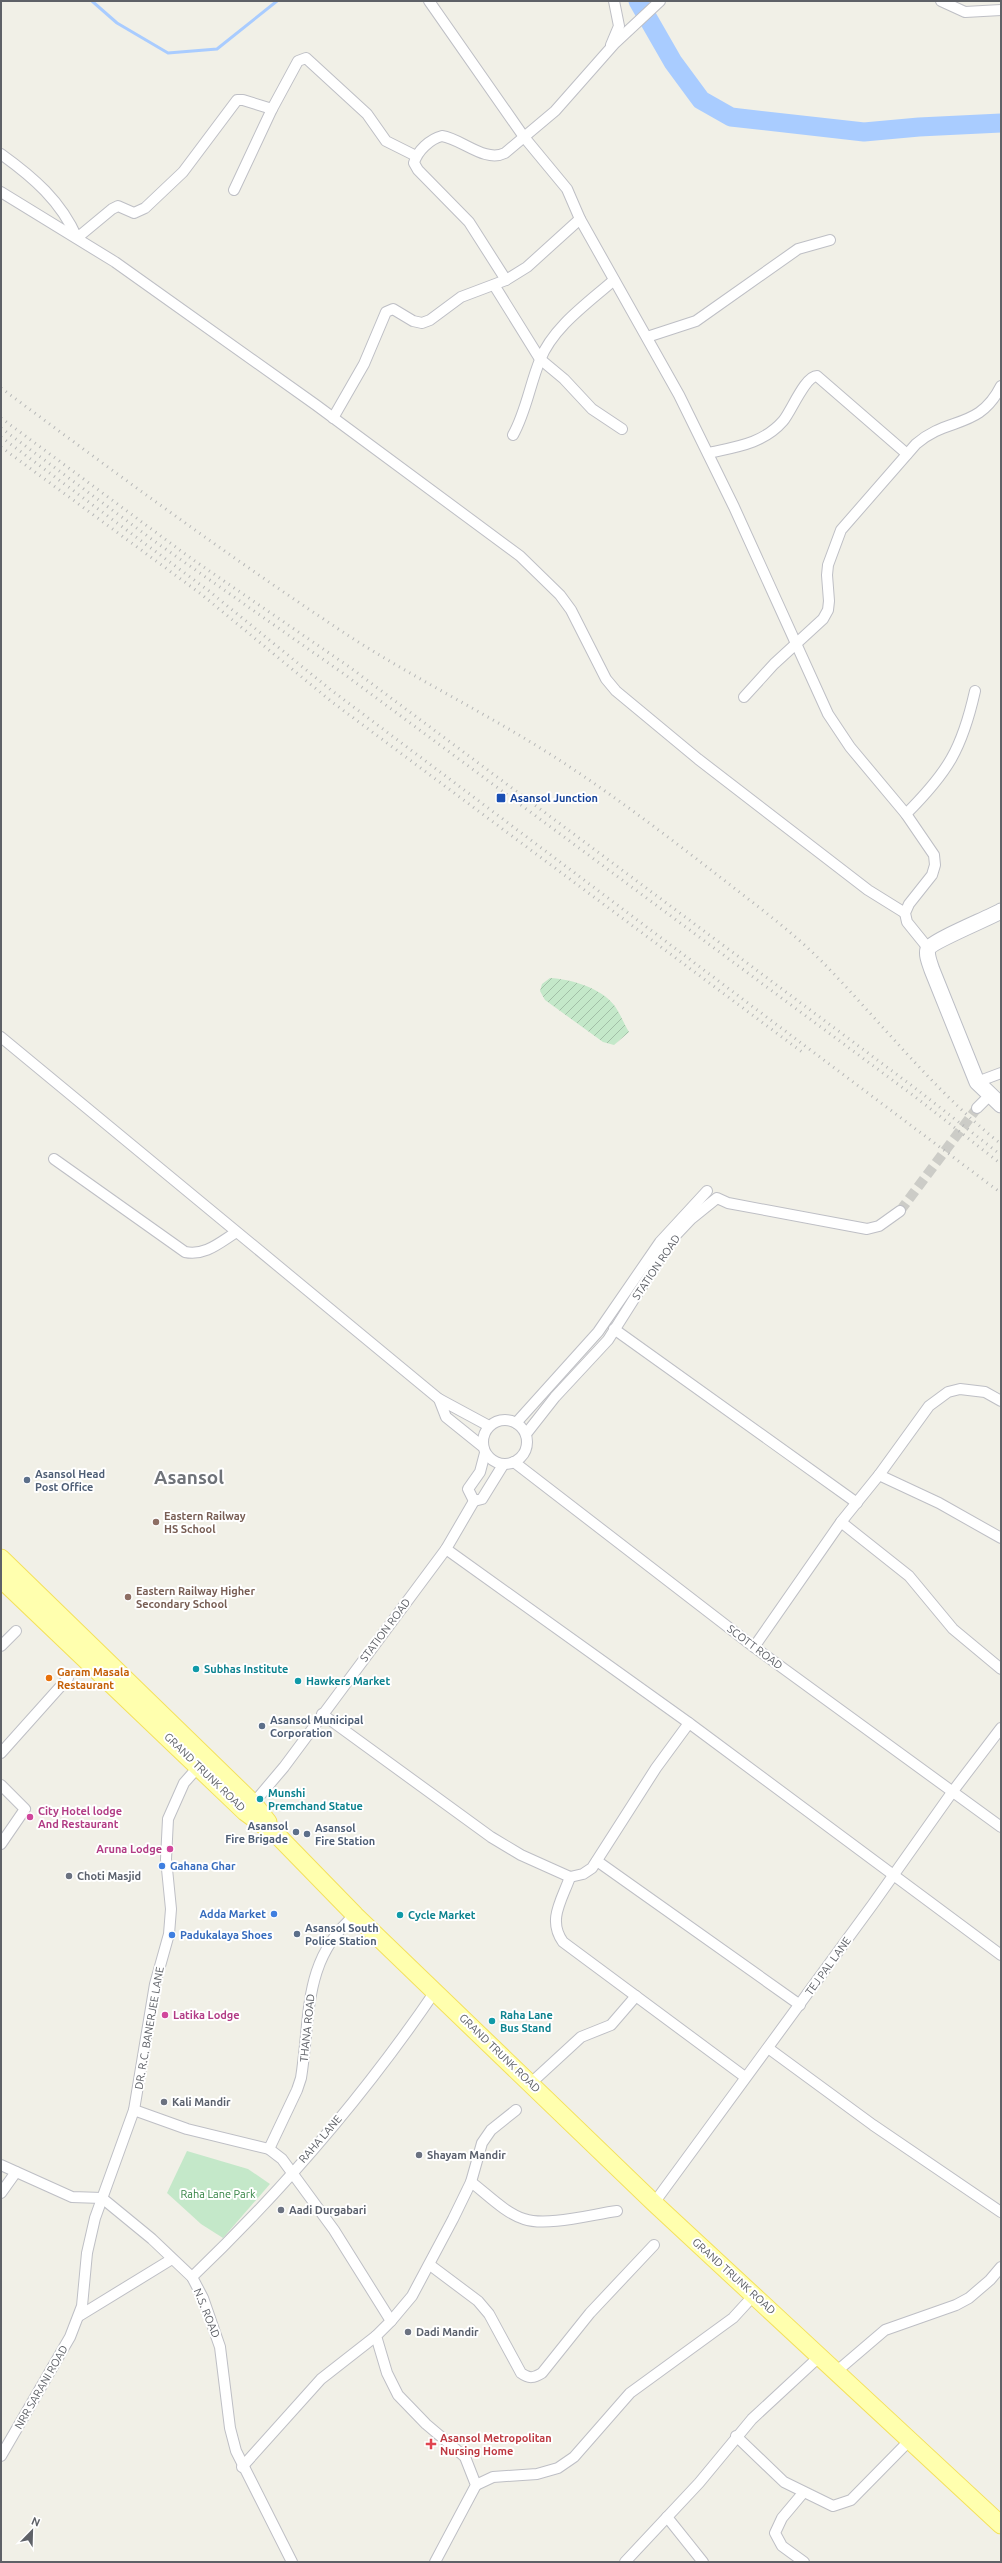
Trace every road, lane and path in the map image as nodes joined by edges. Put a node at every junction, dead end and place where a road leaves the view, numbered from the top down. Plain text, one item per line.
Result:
1 (429, 1) edge
2 (614, 1) edge
3 (660, 1) edge
4 (941, 1) edge
5 (1001, 10) edge
6 (607, 52) junction
7 (272, 109) junction
8 (524, 137) junction
9 (1, 154) edge
10 (416, 156) junction
11 (234, 190) dead end
12 (1, 192) edge
13 (580, 219) junction
14 (77, 238) junction
15 (830, 240) dead end
16 (506, 280) junction
17 (614, 280) junction
18 (494, 285) junction
19 (647, 337) junction
20 (540, 358) junction
21 (1001, 386) edge
22 (334, 418) junction
23 (622, 429) dead end
24 (512, 434) dead end
25 (708, 453) junction
26 (907, 454) junction
27 (797, 645) junction
28 (975, 691) dead end
29 (744, 697) dead end
30 (906, 814) junction
31 (1001, 911) edge
32 (905, 913) junction
33 (928, 948) junction
34 (1, 1037) edge
35 (1001, 1073) edge
36 (977, 1082) junction
37 (995, 1101) edge
38 (977, 1108) tunnel mouth
39 (54, 1159) dead end
40 (707, 1191) dead end
41 (900, 1211) tunnel mouth
42 (235, 1233) junction
43 (614, 1329) junction
44 (439, 1399) junction
45 (1001, 1401) edge
46 (516, 1423) junction
47 (489, 1426) junction
48 (526, 1434) junction
49 (484, 1449) junction
50 (514, 1462) junction
51 (503, 1465) junction
52 (879, 1475) junction
53 (474, 1501) junction
54 (857, 1503) junction
55 (842, 1522) junction
56 (1001, 1538) edge
57 (446, 1549) junction
58 (1, 1558) edge
59 (1, 1579) edge
60 (16, 1631) dead end
61 (1, 1646) edge
62 (754, 1647) junction
63 (1001, 1669) edge
64 (68, 1678) dead end
65 (322, 1714) junction
66 (689, 1724) junction
67 (1001, 1728) edge
68 (1, 1753) edge
69 (199, 1766) junction
70 (1, 1785) edge
71 (953, 1790) junction
72 (250, 1808) junction
73 (1001, 1827) edge
74 (1, 1844) edge
75 (597, 1861) junction
76 (893, 1874) junction
77 (570, 1877) junction
78 (355, 1915) junction
79 (1001, 1955) edge
80 (436, 1990) junction
81 (636, 1996) junction
82 (800, 2005) junction
83 (768, 2048) junction
84 (745, 2077) junction
85 (531, 2083) junction
86 (134, 2110) junction
87 (516, 2110) dead end
88 (269, 2149) junction
89 (1, 2165) edge
90 (292, 2171) junction
91 (16, 2172) junction
92 (471, 2182) junction
93 (1, 2193) edge
94 (102, 2198) junction
95 (654, 2203) junction
96 (617, 2210) dead end
97 (1001, 2212) edge
98 (654, 2245) dead end
99 (172, 2259) junction
100 (430, 2265) junction
101 (1001, 2267) edge
102 (192, 2277) junction
103 (755, 2294) junction
104 (79, 2316) junction
105 (391, 2321) junction
106 (376, 2336) junction
107 (820, 2356) junction
108 (837, 2371) junction
109 (736, 2436) junction
110 (910, 2440) junction
111 (1, 2456) edge
112 (242, 2467) junction
113 (476, 2485) junction
114 (803, 2493) junction
115 (667, 2517) junction
116 (1001, 2525) edge
117 (292, 2562) edge
118 (435, 2562) edge
119 (625, 2562) edge
120 (704, 2562) edge
121 (804, 2562) edge

1 - 8 street
2 - 6 street
3 - 6 street
4 - 5 street
6 - 8 street
7 - 10 street
7 - 11 street
7 - 14 street
8 - 10 street
8 - 13 street
9 - 14 street
10 - 16 street
12 - 14 street
13 - 16 street
13 - 17 street
14 - 22 street
15 - 19 street
16 - 18 street
17 - 19 street
17 - 20 street
18 - 20 street
18 - 22 street
19 - 25 street
20 - 23 street
20 - 24 street
21 - 26 street
22 - 32 street
25 - 26 street
25 - 27 street
26 - 27 street
27 - 29 street
27 - 30 street
28 - 30 street
30 - 32 street
31 - 33 street
32 - 33 street
33 - 36 street
34 - 42 street
35 - 36 street
36 - 37 street
37 - 38 street
39 - 42 street
40 - 46 street, STATION ROAD
41 - 43 street, STATION ROAD
42 - 44 street
43 - 48 street, STATION ROAD
43 - 54 street
44 - 47 street
44 - 49 street
45 - 52 street
46 - 47 street
46 - 48 street
47 - 49 street
48 - 50 street
49 - 51 street
49 - 53 street
50 - 51 street
50 - 62 street, SCOTT ROAD
51 - 53 street, STATION ROAD
52 - 54 street
52 - 56 street
53 - 57 street, STATION ROAD
54 - 55 street
55 - 62 street
55 - 63 street
57 - 65 street, STATION ROAD
57 - 66 street
58 - 72 main road
59 - 69 main road, GRAND TRUNK ROAD
60 - 61 street
62 - 71 street, SCOTT ROAD
64 - 68 street
65 - 72 street, STATION ROAD
65 - 77 street
66 - 75 street
66 - 76 street
67 - 71 street, TEJ PAL LANE
69 - 72 main road, GRAND TRUNK ROAD
69 - 86 street, DR. R.C. BANERJEE LANE
70 - 74 street
71 - 73 street, SCOTT ROAD
71 - 76 street, TEJ PAL LANE
72 - 78 main road, GRAND TRUNK ROAD
75 - 77 street
75 - 82 street
76 - 79 street
76 - 82 street, TEJ PAL LANE
77 - 81 street
78 - 80 main road, GRAND TRUNK ROAD
78 - 88 street, THANA ROAD
80 - 85 main road, GRAND TRUNK ROAD
80 - 90 street, RAHA LANE
81 - 84 street
81 - 85 street
82 - 83 street, TEJ PAL LANE
83 - 84 street, TEJ PAL LANE
83 - 97 street
84 - 95 street, TEJ PAL LANE
85 - 95 main road, GRAND TRUNK ROAD
86 - 88 street
86 - 94 street, DR. R.C. BANERJEE LANE
87 - 92 street
88 - 90 street
89 - 91 street
90 - 102 street, RAHA LANE
90 - 105 street
91 - 93 street
91 - 94 street
92 - 96 street
92 - 100 street
94 - 99 street, N.S. ROAD
94 - 104 street, NRR SARANI ROAD
95 - 103 main road, GRAND TRUNK ROAD
98 - 100 street
99 - 102 street, N.S. ROAD
99 - 104 street
100 - 105 street
101 - 108 street
102 - 112 street, N.S. ROAD
103 - 107 main road, GRAND TRUNK ROAD
103 - 113 street
104 - 111 street, NRR SARANI ROAD
105 - 106 street
106 - 112 street
106 - 113 street
107 - 108 main road, GRAND TRUNK ROAD
107 - 109 street
108 - 110 main road, GRAND TRUNK ROAD
109 - 114 street
109 - 115 street
110 - 114 street
110 - 116 main road, GRAND TRUNK ROAD
112 - 117 street, N.S. ROAD
113 - 118 street
114 - 121 street
115 - 119 street
115 - 120 street

